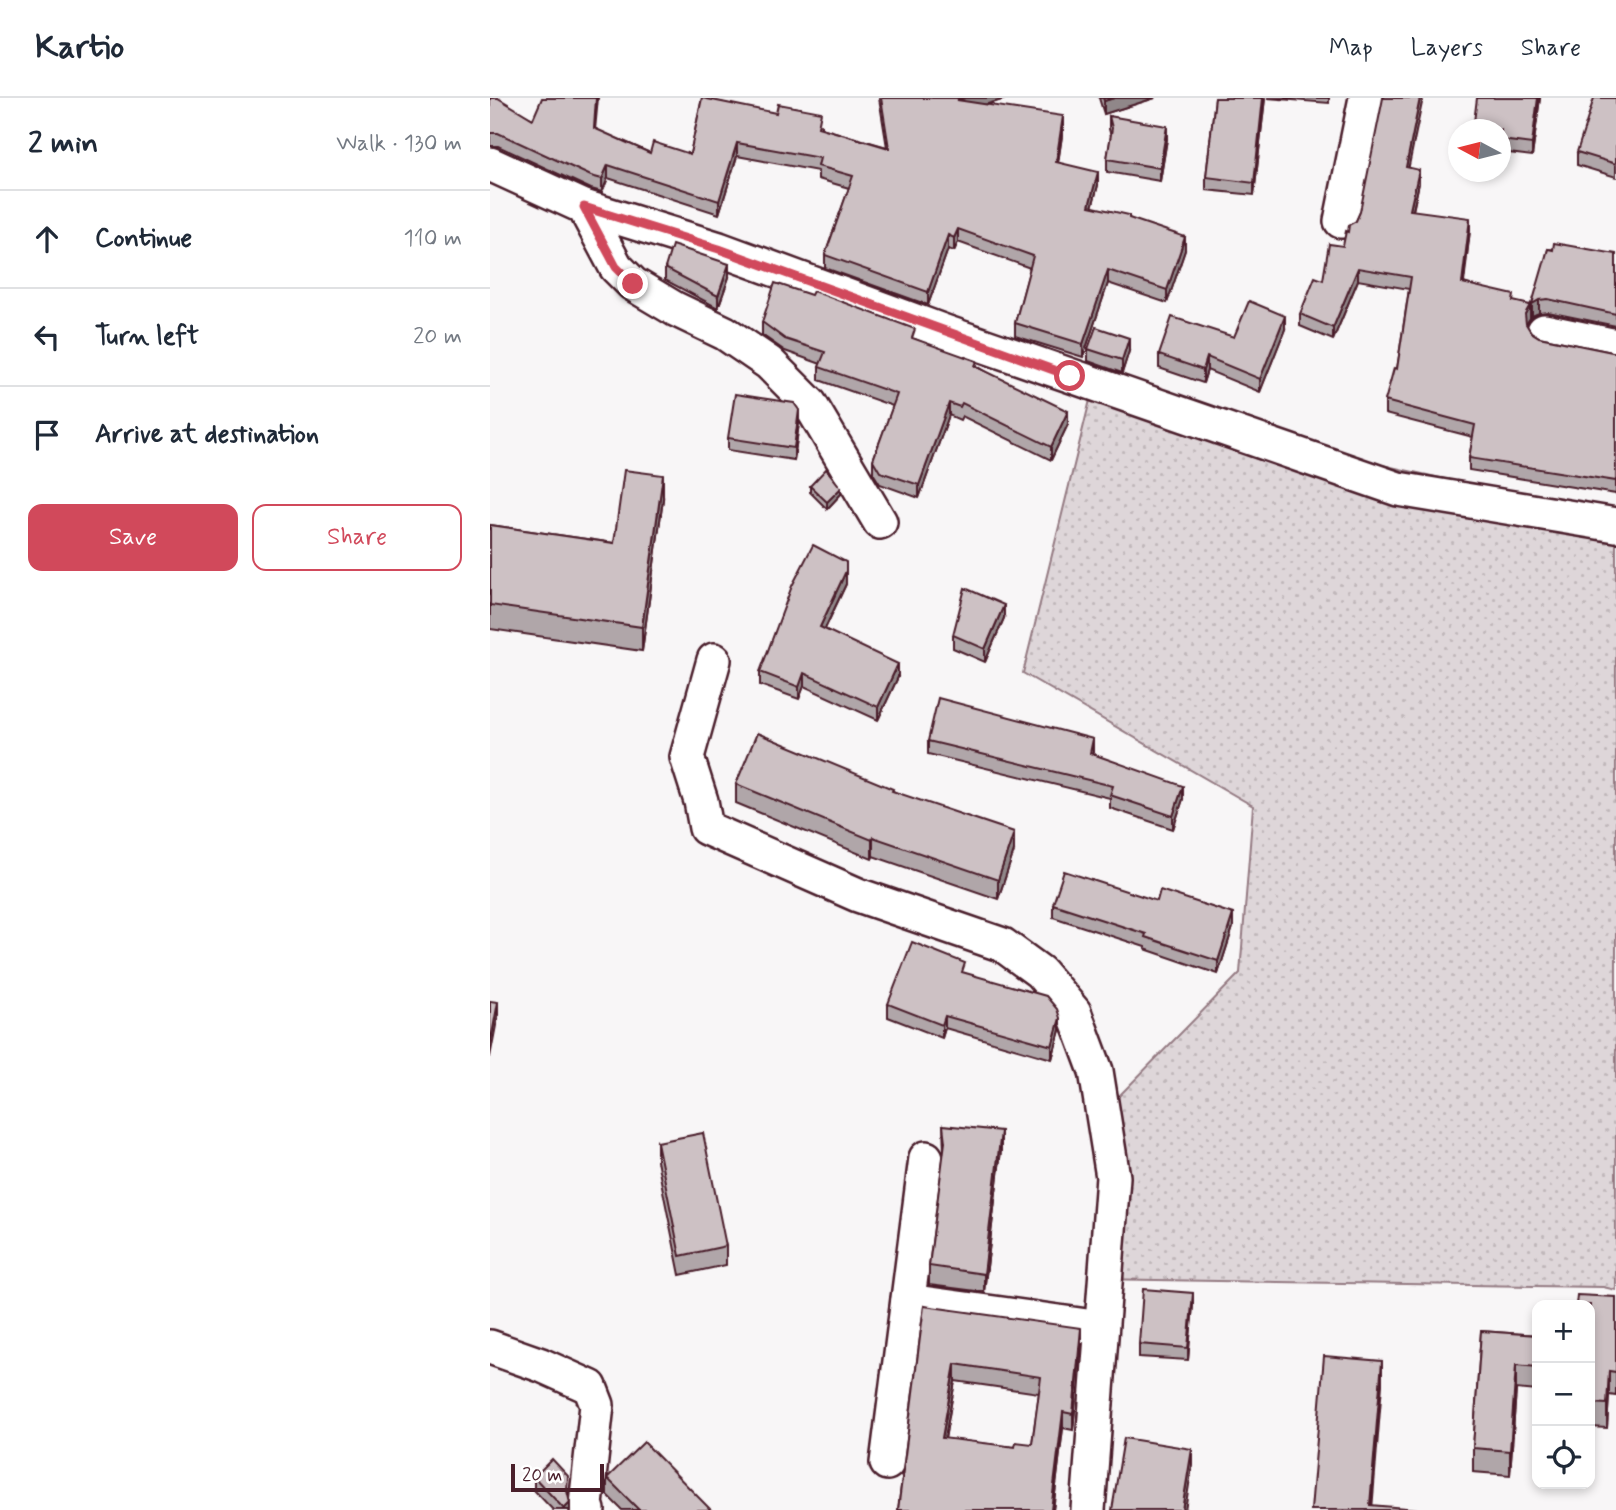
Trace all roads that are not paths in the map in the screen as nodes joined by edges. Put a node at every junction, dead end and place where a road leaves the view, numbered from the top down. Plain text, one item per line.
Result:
1 (1366, 98) edge
2 (490, 164) edge
3 (584, 207) junction
4 (1341, 221) dead end
5 (1544, 331) dead end
6 (1616, 346) edge
7 (880, 522) dead end
8 (1616, 525) edge
9 (713, 660) dead end
10 (926, 1158) dead end
11 (908, 1301) junction
12 (1101, 1328) junction
13 (490, 1347) edge
14 (887, 1463) dead end
15 (589, 1510) edge
16 (1088, 1510) edge

1 - 4 street
2 - 3 street
3 - 7 street
3 - 8 street
5 - 6 street
9 - 12 street
10 - 11 street
11 - 12 street
11 - 14 street
12 - 16 street
13 - 15 street

